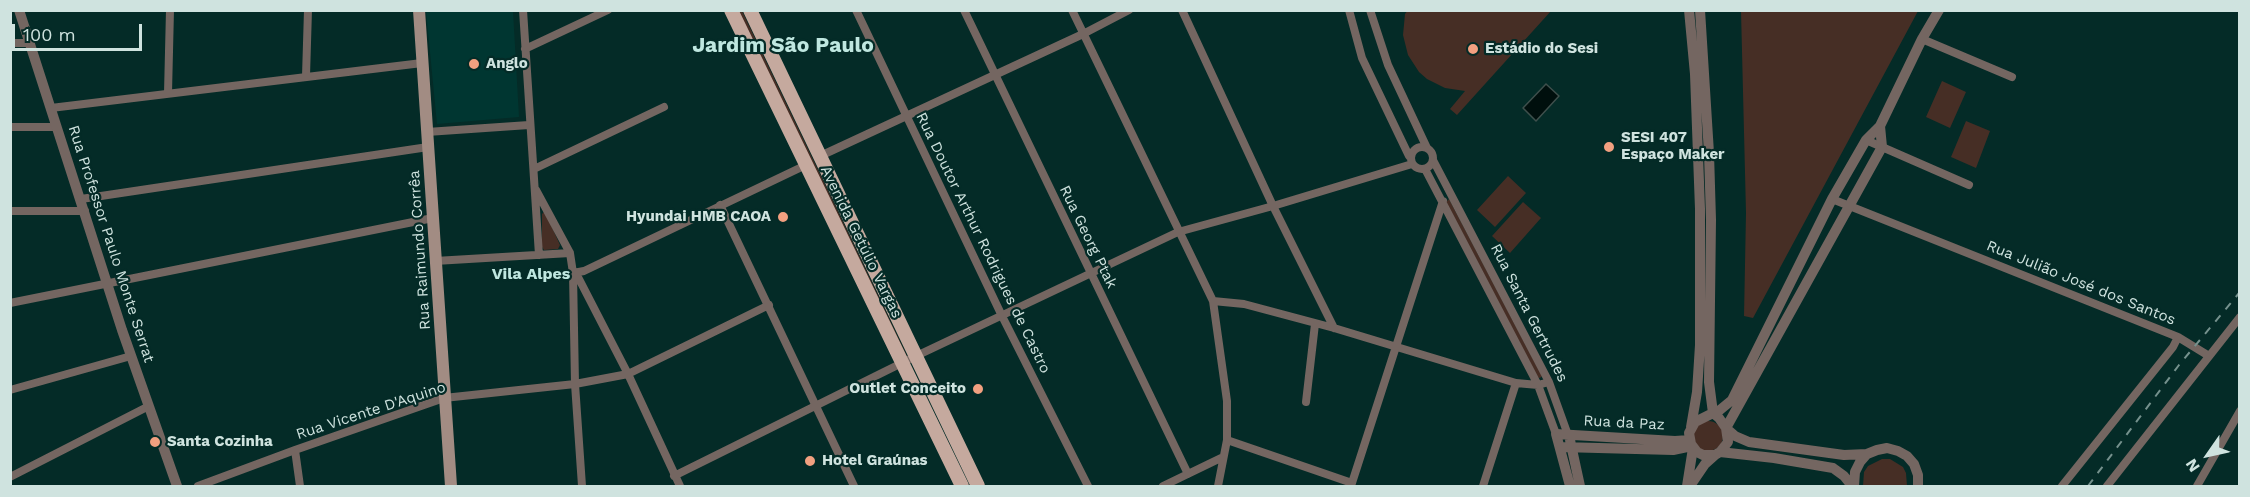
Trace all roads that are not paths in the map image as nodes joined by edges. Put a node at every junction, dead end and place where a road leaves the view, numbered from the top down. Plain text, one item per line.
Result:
1 (19, 10) edge
2 (170, 10) edge
3 (308, 10) edge
4 (419, 10) edge
5 (523, 10) edge
6 (608, 10) edge
7 (731, 10) edge
8 (750, 10) edge
9 (856, 10) edge
10 (964, 10) edge
11 (1072, 10) edge
12 (1129, 10) edge
13 (1182, 10) edge
14 (1349, 10) edge
15 (1370, 10) edge
16 (1689, 10) edge
17 (1700, 10) edge
18 (1939, 10) edge
19 (1083, 34) junction
20 (1922, 39) junction
21 (28, 42) junction
22 (10, 43) edge
23 (525, 49) junction
24 (422, 63) junction
25 (994, 74) junction
26 (306, 76) junction
27 (2012, 77) dead end
28 (168, 93) junction
29 (663, 106) dead end
30 (51, 108) junction
31 (906, 115) junction
32 (529, 125) junction
33 (1880, 126) junction
34 (10, 127) edge
35 (57, 127) junction
36 (427, 132) junction
37 (1866, 140) junction
38 (428, 147) junction
39 (1882, 147) junction
40 (1427, 148) junction
41 (818, 157) junction
42 (1411, 160) junction
43 (1433, 160) junction
44 (806, 165) junction
45 (534, 169) junction
46 (1425, 169) junction
47 (1969, 185) dead end
48 (536, 190) junction
49 (81, 199) junction
50 (1832, 199) junction
51 (1443, 201) junction
52 (720, 204) junction
53 (1852, 205) junction
54 (1273, 206) junction
55 (10, 211) edge
56 (85, 211) junction
57 (433, 218) junction
58 (1178, 232) junction
59 (570, 253) junction
60 (539, 255) junction
61 (435, 261) junction
62 (573, 273) junction
63 (1091, 274) junction
64 (108, 283) junction
65 (1213, 301) junction
66 (10, 303) edge
67 (769, 306) junction
68 (1002, 316) junction
69 (2240, 317) edge
70 (1315, 324) junction
71 (1334, 328) junction
72 (2178, 337) junction
73 (1395, 346) junction
74 (131, 356) junction
75 (2209, 356) junction
76 (914, 357) junction
77 (901, 364) junction
78 (628, 374) junction
79 (1550, 382) junction
80 (1516, 383) junction
81 (575, 384) junction
82 (1538, 386) junction
83 (10, 390) edge
84 (444, 398) junction
85 (1306, 402) dead end
86 (817, 405) junction
87 (149, 406) junction
88 (2240, 411) edge
89 (1714, 414) junction
90 (1691, 427) junction
91 (1727, 429) junction
92 (1557, 434) joint
93 (1227, 440) junction
94 (1567, 443) junction
95 (1691, 445) junction
96 (295, 450) junction
97 (1717, 454) junction
98 (1867, 454) junction
99 (1223, 457) junction
100 (1188, 474) junction
101 (674, 476) junction
102 (10, 477) edge
103 (1351, 485) edge
104 (177, 486) edge
105 (198, 486) edge
106 (300, 486) edge
107 (451, 486) edge
108 (582, 486) edge
109 (680, 486) edge
110 (854, 486) edge
111 (962, 486) edge
112 (978, 486) edge
113 (1088, 486) edge
114 (1163, 486) edge
115 (1218, 486) edge
116 (1483, 486) edge
117 (1570, 486) edge
118 (1580, 486) edge
119 (1689, 486) edge
120 (1853, 486) edge
121 (1917, 486) edge
122 (2062, 486) edge
123 (2107, 486) edge
124 (2197, 486) edge

1 - 21 street, Rua Professor Paulo Monte Serrat
2 - 28 street
3 - 26 street
4 - 24 main road, Rua Raimundo Corrêa
5 - 23 street
6 - 23 street
7 - 44 main road, Avenida Getúlio Vargas
8 - 41 main road, Avenida Getúlio Vargas
9 - 31 street, Rua Doutor Arthur Rodrigues de Castro
10 - 25 street, Rua Georg Ptak
11 - 19 street
12 - 19 street
13 - 54 street
14 - 42 street
15 - 40 street
16 - 90 street
17 - 89 street
18 - 20 street
19 - 25 street
19 - 58 street
20 - 27 street
20 - 33 street
21 - 22 street
21 - 30 street, Rua Professor Paulo Monte Serrat
23 - 32 street
24 - 26 street
24 - 36 main road, Rua Raimundo Corrêa
25 - 31 street
25 - 63 street, Rua Georg Ptak
26 - 28 street
28 - 30 street
29 - 45 street
30 - 35 street, Rua Professor Paulo Monte Serrat
31 - 41 street
31 - 68 street, Rua Doutor Arthur Rodrigues de Castro
32 - 36 street
32 - 45 street
33 - 37 street
33 - 39 street
34 - 35 street
35 - 49 street, Rua Professor Paulo Monte Serrat
36 - 38 main road, Rua Raimundo Corrêa
37 - 39 street
37 - 50 street
38 - 49 street
38 - 57 main road, Rua Raimundo Corrêa
39 - 47 street
39 - 53 street
40 - 42 street
40 - 43 street
41 - 76 main road, Avenida Getúlio Vargas
42 - 46 street
42 - 54 street
43 - 46 street
43 - 79 street, Rua Santa Gertrudes
44 - 52 street
44 - 77 main road, Avenida Getúlio Vargas
45 - 48 street
46 - 51 street, Rua Santa Gertrudes
48 - 59 street
48 - 60 street
49 - 56 street, Rua Professor Paulo Monte Serrat
50 - 53 street, Rua Julião José dos Santos
50 - 89 street
51 - 73 street
51 - 82 street, Rua Santa Gertrudes
52 - 62 street
52 - 67 street
53 - 72 street, Rua Julião José dos Santos
53 - 91 street
54 - 58 street
54 - 71 street
55 - 56 street
56 - 64 street, Rua Professor Paulo Monte Serrat
57 - 61 main road, Rua Raimundo Corrêa
57 - 64 street
58 - 63 street
58 - 65 street
59 - 60 street
59 - 62 street
60 - 61 street
61 - 84 main road, Rua Raimundo Corrêa
62 - 78 street
62 - 81 street
63 - 68 street
63 - 100 street, Rua Georg Ptak
64 - 66 street
64 - 74 street, Rua Professor Paulo Monte Serrat
65 - 70 street
65 - 93 street
67 - 78 street
67 - 86 street
68 - 76 street
68 - 113 street, Rua Doutor Arthur Rodrigues de Castro
69 - 75 street
70 - 71 street
70 - 85 street
71 - 73 street
72 - 75 street
72 - 122 street, Rua Julião José dos Santos
73 - 80 street
73 - 103 street
74 - 83 street
74 - 87 street, Rua Professor Paulo Monte Serrat
75 - 123 street
76 - 77 street
76 - 112 main road, Avenida Getúlio Vargas
77 - 86 street
77 - 111 main road, Avenida Getúlio Vargas
78 - 81 street, Rua Vicente D'Aquino
78 - 101 street
79 - 82 street
79 - 94 street, Rua Santa Gertrudes
80 - 82 street
80 - 116 street
81 - 84 street, Rua Vicente D'Aquino
81 - 108 street
82 - 92 street, Rua Santa Gertrudes
84 - 96 street, Rua Vicente D'Aquino
84 - 107 main road, Rua Raimundo Corrêa
86 - 101 street
86 - 110 street
87 - 102 street
87 - 104 street, Rua Professor Paulo Monte Serrat
88 - 124 street
89 - 90 street
89 - 91 street
90 - 95 street
91 - 97 street
91 - 98 street
92 - 94 street, Rua da Paz
93 - 99 street
93 - 103 street
94 - 95 street, Rua da Paz
94 - 117 street, Rua Santa Gertrudes
94 - 118 street, Rua Santa Gertrudes
95 - 97 street
95 - 119 street
96 - 105 street, Rua Vicente D'Aquino
96 - 106 street
97 - 119 street
97 - 120 street
98 - 120 street
98 - 121 street
99 - 100 street
99 - 115 street
100 - 114 street
101 - 109 street

